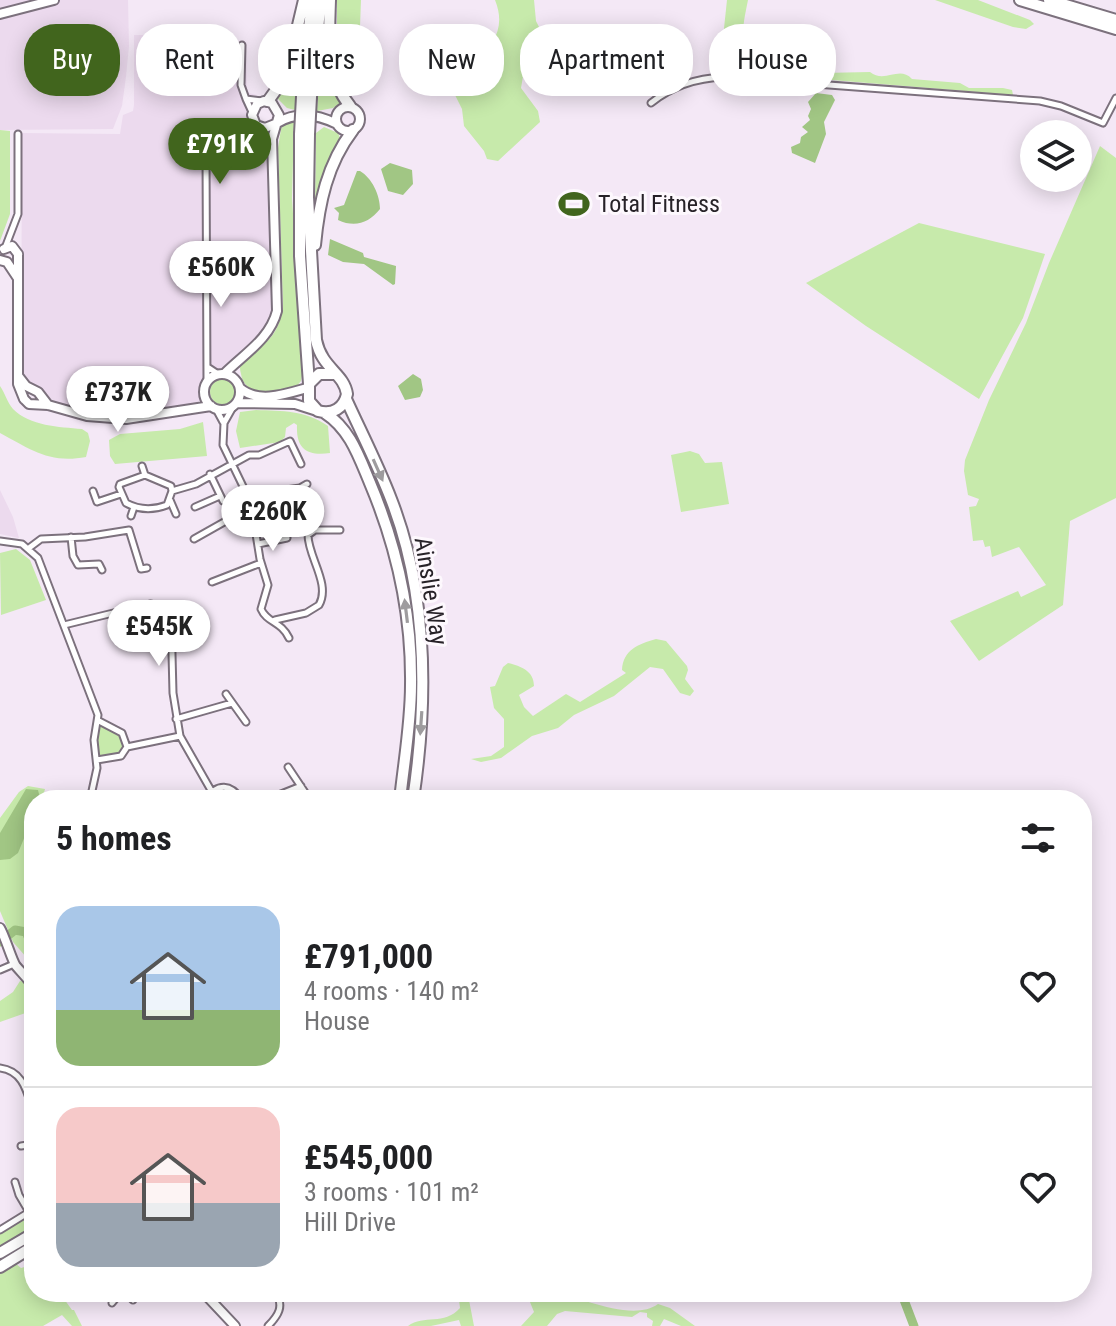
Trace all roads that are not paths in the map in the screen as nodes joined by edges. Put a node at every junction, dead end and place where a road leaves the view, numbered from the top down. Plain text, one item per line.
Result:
1 (54, 0) edge
2 (304, 0) edge
3 (312, 0) edge
4 (321, 0) edge
5 (330, 0) edge
6 (1020, 0) edge
7 (1049, 0) edge
8 (0, 14) edge
9 (1116, 20) edge
10 (311, 24) edge
11 (318, 24) edge
12 (1116, 29) edge
13 (242, 88) edge
14 (307, 96) edge
15 (1116, 98) edge
16 (246, 99) junction
17 (266, 101) junction
18 (651, 103) dead end
19 (350, 106) junction
20 (252, 114) junction
21 (275, 124) junction
22 (337, 124) junction
23 (260, 127) junction
24 (245, 128) junction
25 (353, 130) junction
26 (18, 134) dead end
27 (305, 134) junction
28 (272, 139) junction
29 (13, 231) junction
30 (17, 252) junction
31 (4, 255) edge
32 (17, 277) junction
33 (313, 305) junction
34 (237, 361) junction
35 (208, 367) junction
36 (221, 374) junction
37 (333, 374) junction
38 (18, 377) junction
39 (207, 382) junction
40 (238, 384) junction
41 (308, 386) junction
42 (35, 392) junction
43 (204, 394) junction
44 (24, 399) junction
45 (346, 399) junction
46 (34, 404) junction
47 (48, 405) junction
48 (235, 405) junction
49 (214, 407) junction
50 (192, 408) junction
51 (322, 412) junction
52 (224, 423) junction
53 (231, 463) junction
54 (301, 464) dead end
55 (142, 466) dead end
56 (210, 474) junction
57 (145, 475) junction
58 (307, 484) dead end
59 (93, 491) dead end
60 (172, 491) junction
61 (121, 494) junction
62 (170, 500) junction
63 (251, 504) junction
64 (134, 507) junction
65 (195, 507) dead end
66 (176, 514) dead end
67 (131, 516) dead end
68 (340, 530) dead end
69 (71, 537) junction
70 (287, 538) dead end
71 (194, 539) dead end
72 (0, 541) edge
73 (258, 544) junction
74 (29, 548) junction
75 (261, 563) junction
76 (147, 568) dead end
77 (102, 570) dead end
78 (212, 582) dead end
79 (275, 620) junction
80 (64, 625) junction
81 (289, 638) dead end
82 (226, 694) dead end
83 (232, 703) junction
84 (176, 719) junction
85 (99, 721) junction
86 (246, 722) dead end
87 (180, 736) junction
88 (127, 747) junction
89 (97, 760) junction
90 (288, 767) dead end
91 (301, 786) junction
92 (92, 790) edge
93 (211, 790) edge
94 (291, 790) edge
95 (304, 790) edge
96 (401, 790) edge
97 (414, 790) edge
98 (0, 928) edge
99 (14, 964) junction
100 (0, 970) edge
101 (24, 972) edge
102 (0, 1068) edge
103 (24, 1085) edge
104 (21, 1146) dead end
105 (24, 1146) edge
106 (15, 1182) dead end
107 (24, 1201) edge
108 (24, 1216) edge
109 (0, 1230) edge
110 (24, 1239) edge
111 (24, 1252) edge
112 (0, 1253) edge
113 (0, 1267) edge
114 (212, 1302) edge
115 (280, 1302) edge
116 (235, 1326) edge
117 (268, 1326) edge

1 - 8 street
2 - 17 highway
3 - 10 highway
4 - 11 highway
5 - 19 highway
6 - 12 highway
7 - 9 highway
13 - 16 street
14 - 27 highway, bridge
15 - 18 street
16 - 17 street
16 - 20 street
17 - 20 street
17 - 21 street
19 - 22 street
19 - 25 street
20 - 23 street
20 - 24 street
21 - 22 street
21 - 23 street
21 - 28 street
22 - 25 street
23 - 24 street
23 - 28 street
24 - 35 street
25 - 33 highway
26 - 29 street
27 - 33 highway
27 - 41 highway
28 - 34 street
29 - 30 street
29 - 31 street
30 - 31 street
30 - 31 street
30 - 32 street
31 - 32 street
32 - 38 street
33 - 37 highway
34 - 36 street
34 - 40 street
35 - 36 street
35 - 39 street
36 - 39 street
36 - 40 street
37 - 41 highway
37 - 45 highway
38 - 42 street
38 - 44 street
39 - 43 street
40 - 41 street
40 - 48 street
41 - 51 highway
42 - 44 street
42 - 46 street
42 - 47 street
43 - 49 street
43 - 50 street
44 - 46 street
45 - 51 highway
45 -> 97 highway, Ainslie Way
46 - 47 street
47 - 50 street
48 - 49 street
48 - 51 street
48 - 52 street
49 - 50 street
49 - 52 street
96 -> 51 highway, Ainslie Way
52 - 53 street
53 - 54 street
53 - 56 street
53 - 63 street
55 - 57 street
56 - 60 street
56 - 65 street
57 - 60 street
57 - 61 street
58 - 63 street
59 - 61 street
60 - 62 street
61 - 64 street
62 - 64 street
62 - 66 street
63 - 71 street
63 - 73 street
64 - 67 street
68 - 79 street
69 - 74 street
69 - 76 street
69 - 77 street
70 - 73 street
72 - 74 street
73 - 75 street
74 - 80 street
75 - 78 street
75 - 79 street
79 - 81 street
80 - 84 street
80 - 85 street
82 - 83 street
83 - 84 street
83 - 86 street
84 - 87 street
85 - 88 street
85 - 89 street
87 - 88 street
87 - 93 street
88 - 89 street
89 - 92 street
90 - 91 street
91 - 94 street
91 - 95 street
98 - 99 street
99 - 100 street
99 - 101 street
102 - 103 street
104 - 105 street
106 - 107 street
108 - 109 street
110 - 112 highway
111 - 113 highway
114 - 116 street
115 - 117 street

